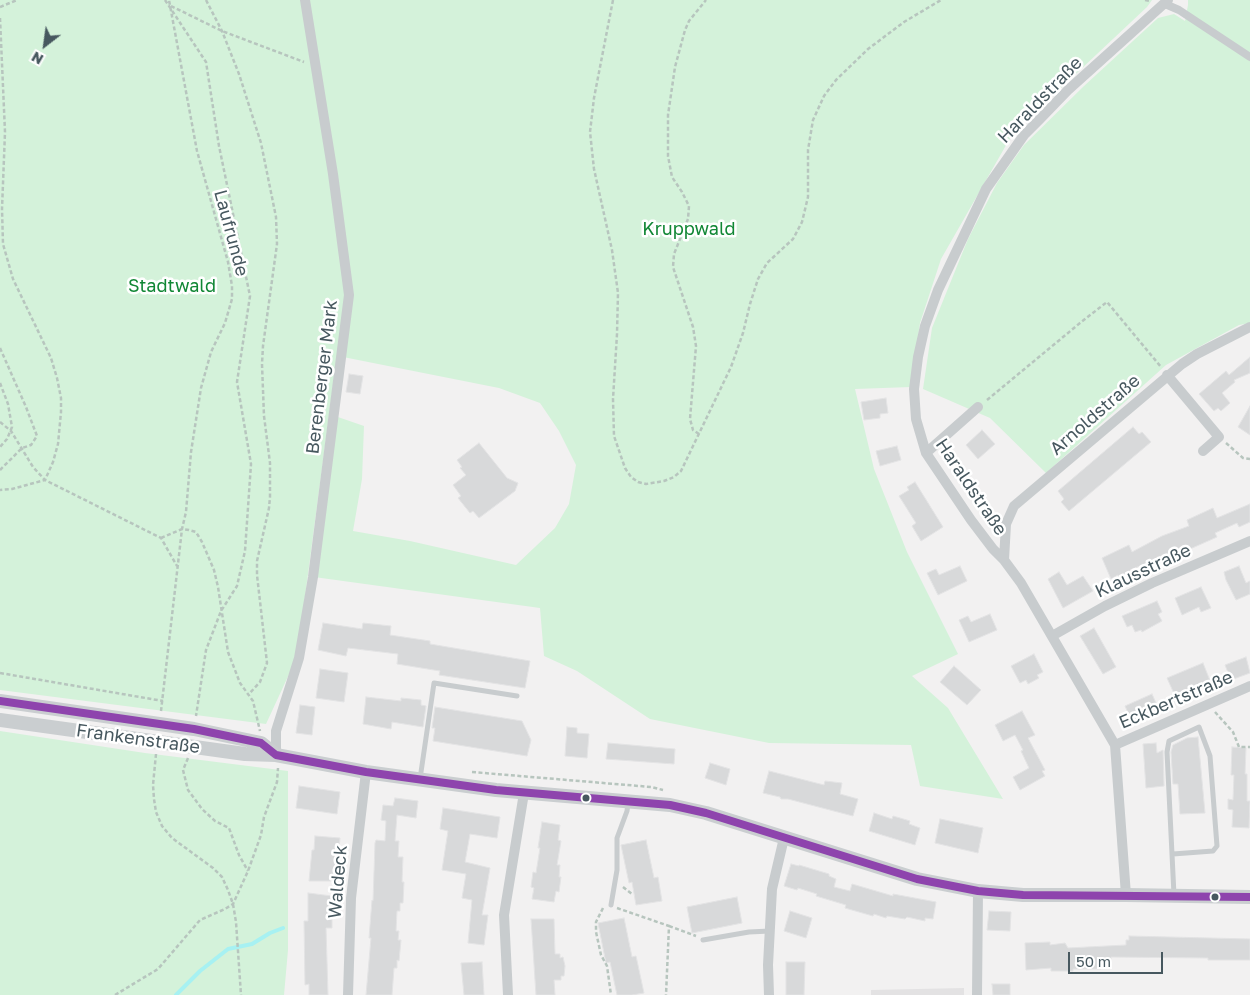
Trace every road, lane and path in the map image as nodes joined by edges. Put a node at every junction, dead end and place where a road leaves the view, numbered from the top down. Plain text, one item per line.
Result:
1 (17, 0) edge
2 (167, 0) edge
3 (206, 0) edge
4 (306, 0) edge
5 (613, 0) edge
6 (706, 0) edge
7 (941, 0) edge
8 (1167, 2) edge
9 (170, 6) junction
10 (0, 7) edge
11 (0, 18) edge
12 (222, 31) junction
13 (1250, 57) edge
14 (315, 66) junction
15 (1250, 328) edge
16 (0, 348) edge
17 (1167, 375) junction
18 (0, 384) edge
19 (978, 408) joint
20 (0, 422) edge
21 (11, 431) junction
22 (699, 434) junction
23 (1219, 437) junction
24 (0, 447) edge
25 (22, 448) junction
26 (1203, 451) dead end
27 (926, 453) junction
28 (1250, 459) edge
29 (0, 470) edge
30 (45, 480) junction
31 (0, 490) edge
32 (182, 529) junction
33 (161, 538) junction
34 (1250, 541) edge
35 (1004, 560) junction
36 (178, 567) junction
37 (221, 611) junction
38 (1052, 636) junction
39 (0, 673) edge
40 (1250, 686) edge
41 (249, 694) junction
42 (517, 696) dead end
43 (0, 701) edge
44 (163, 701) junction
45 (1207, 704) junction
46 (0, 720) edge
47 (160, 723) junction
48 (260, 728) dead end
49 (194, 729) junction
50 (157, 741) junction
51 (1115, 745) junction
52 (192, 746) junction
53 (1250, 747) edge
54 (277, 762) junction
55 (366, 772) junction
56 (420, 780) junction
57 (524, 793) junction
58 (629, 800) junction
59 (784, 838) junction
60 (1173, 854) junction
61 (248, 871) junction
62 (978, 891) junction
63 (1126, 894) junction
64 (1174, 896) junction
65 (1250, 897) edge
66 (233, 904) junction
67 (611, 905) junction
68 (669, 926) junction
69 (770, 932) junction
70 (703, 940) joint
71 (613, 978) dead end
72 (609, 980) junction
73 (242, 994) edge
74 (115, 995) edge
75 (348, 995) edge
76 (508, 995) edge
77 (611, 995) edge
78 (666, 995) edge
79 (769, 995) edge
80 (977, 995) edge

1 - 10 path
2 - 9 path
3 - 12 path
4 - 14 street, Berenberger Mark
5 - 22 path
6 - 22 path
7 - 22 path
8 - 13 street
8 - 27 street, Haraldstraße
9 - 12 path
9 - 32 path, Laufrunde
9 - 37 path
11 - 30 path
12 - 14 path
12 - 41 path
14 - 54 street, Berenberger Mark
15 - 17 street, Arnoldstraße
16 - 25 path
17 - 19 path
17 - 23 street
17 - 35 street, Arnoldstraße
18 - 21 path
19 - 27 street
20 - 21 path
21 - 24 path
21 - 25 path
23 - 26 street
23 - 28 path
25 - 29 path
25 - 30 path
27 - 35 street, Haraldstraße
30 - 31 path
30 - 33 path
32 - 33 path
32 - 36 path, Laufrunde
32 - 37 path
33 - 36 path
34 - 38 street, Klausstraße
35 - 38 street, Haraldstraße
36 - 44 path, Laufrunde
37 - 41 path
37 - 49 path
38 - 51 street, Haraldstraße
39 - 44 path
40 - 45 street, Eckbertstraße
41 - 48 path
42 - 56 lane
43 - 47 main road, Frankenstraße
44 - 47 path, Laufrunde
45 - 51 street, Eckbertstraße
45 - 53 path
46 - 50 main road, Frankenstraße
47 - 49 main road, Frankenstraße
49 - 54 main road, Frankenstraße
50 - 52 main road, Frankenstraße
50 - 66 path
51 - 63 street, Haraldstraße
52 - 54 main road, Frankenstraße
52 - 61 path
54 - 55 main road, Frankenstraße
54 - 61 path
55 - 56 main road, Frankenstraße
55 - 75 street, Waldeck
56 - 57 main road, Frankenstraße
57 - 58 main road, Frankenstraße
57 - 76 street
58 - 59 main road, Frankenstraße
58 - 67 lane
59 - 62 main road, Frankenstraße
59 - 69 street
60 - 60 lane
60 - 64 lane
61 - 66 path
62 - 63 main road, Frankenstraße
62 - 80 street
63 - 64 main road, Frankenstraße
64 - 65 main road, Frankenstraße
66 - 73 path
66 - 74 path
67 - 68 path
67 - 72 path
68 - 70 path
68 - 78 path
69 - 70 lane
69 - 79 street
71 - 72 path
72 - 77 path

